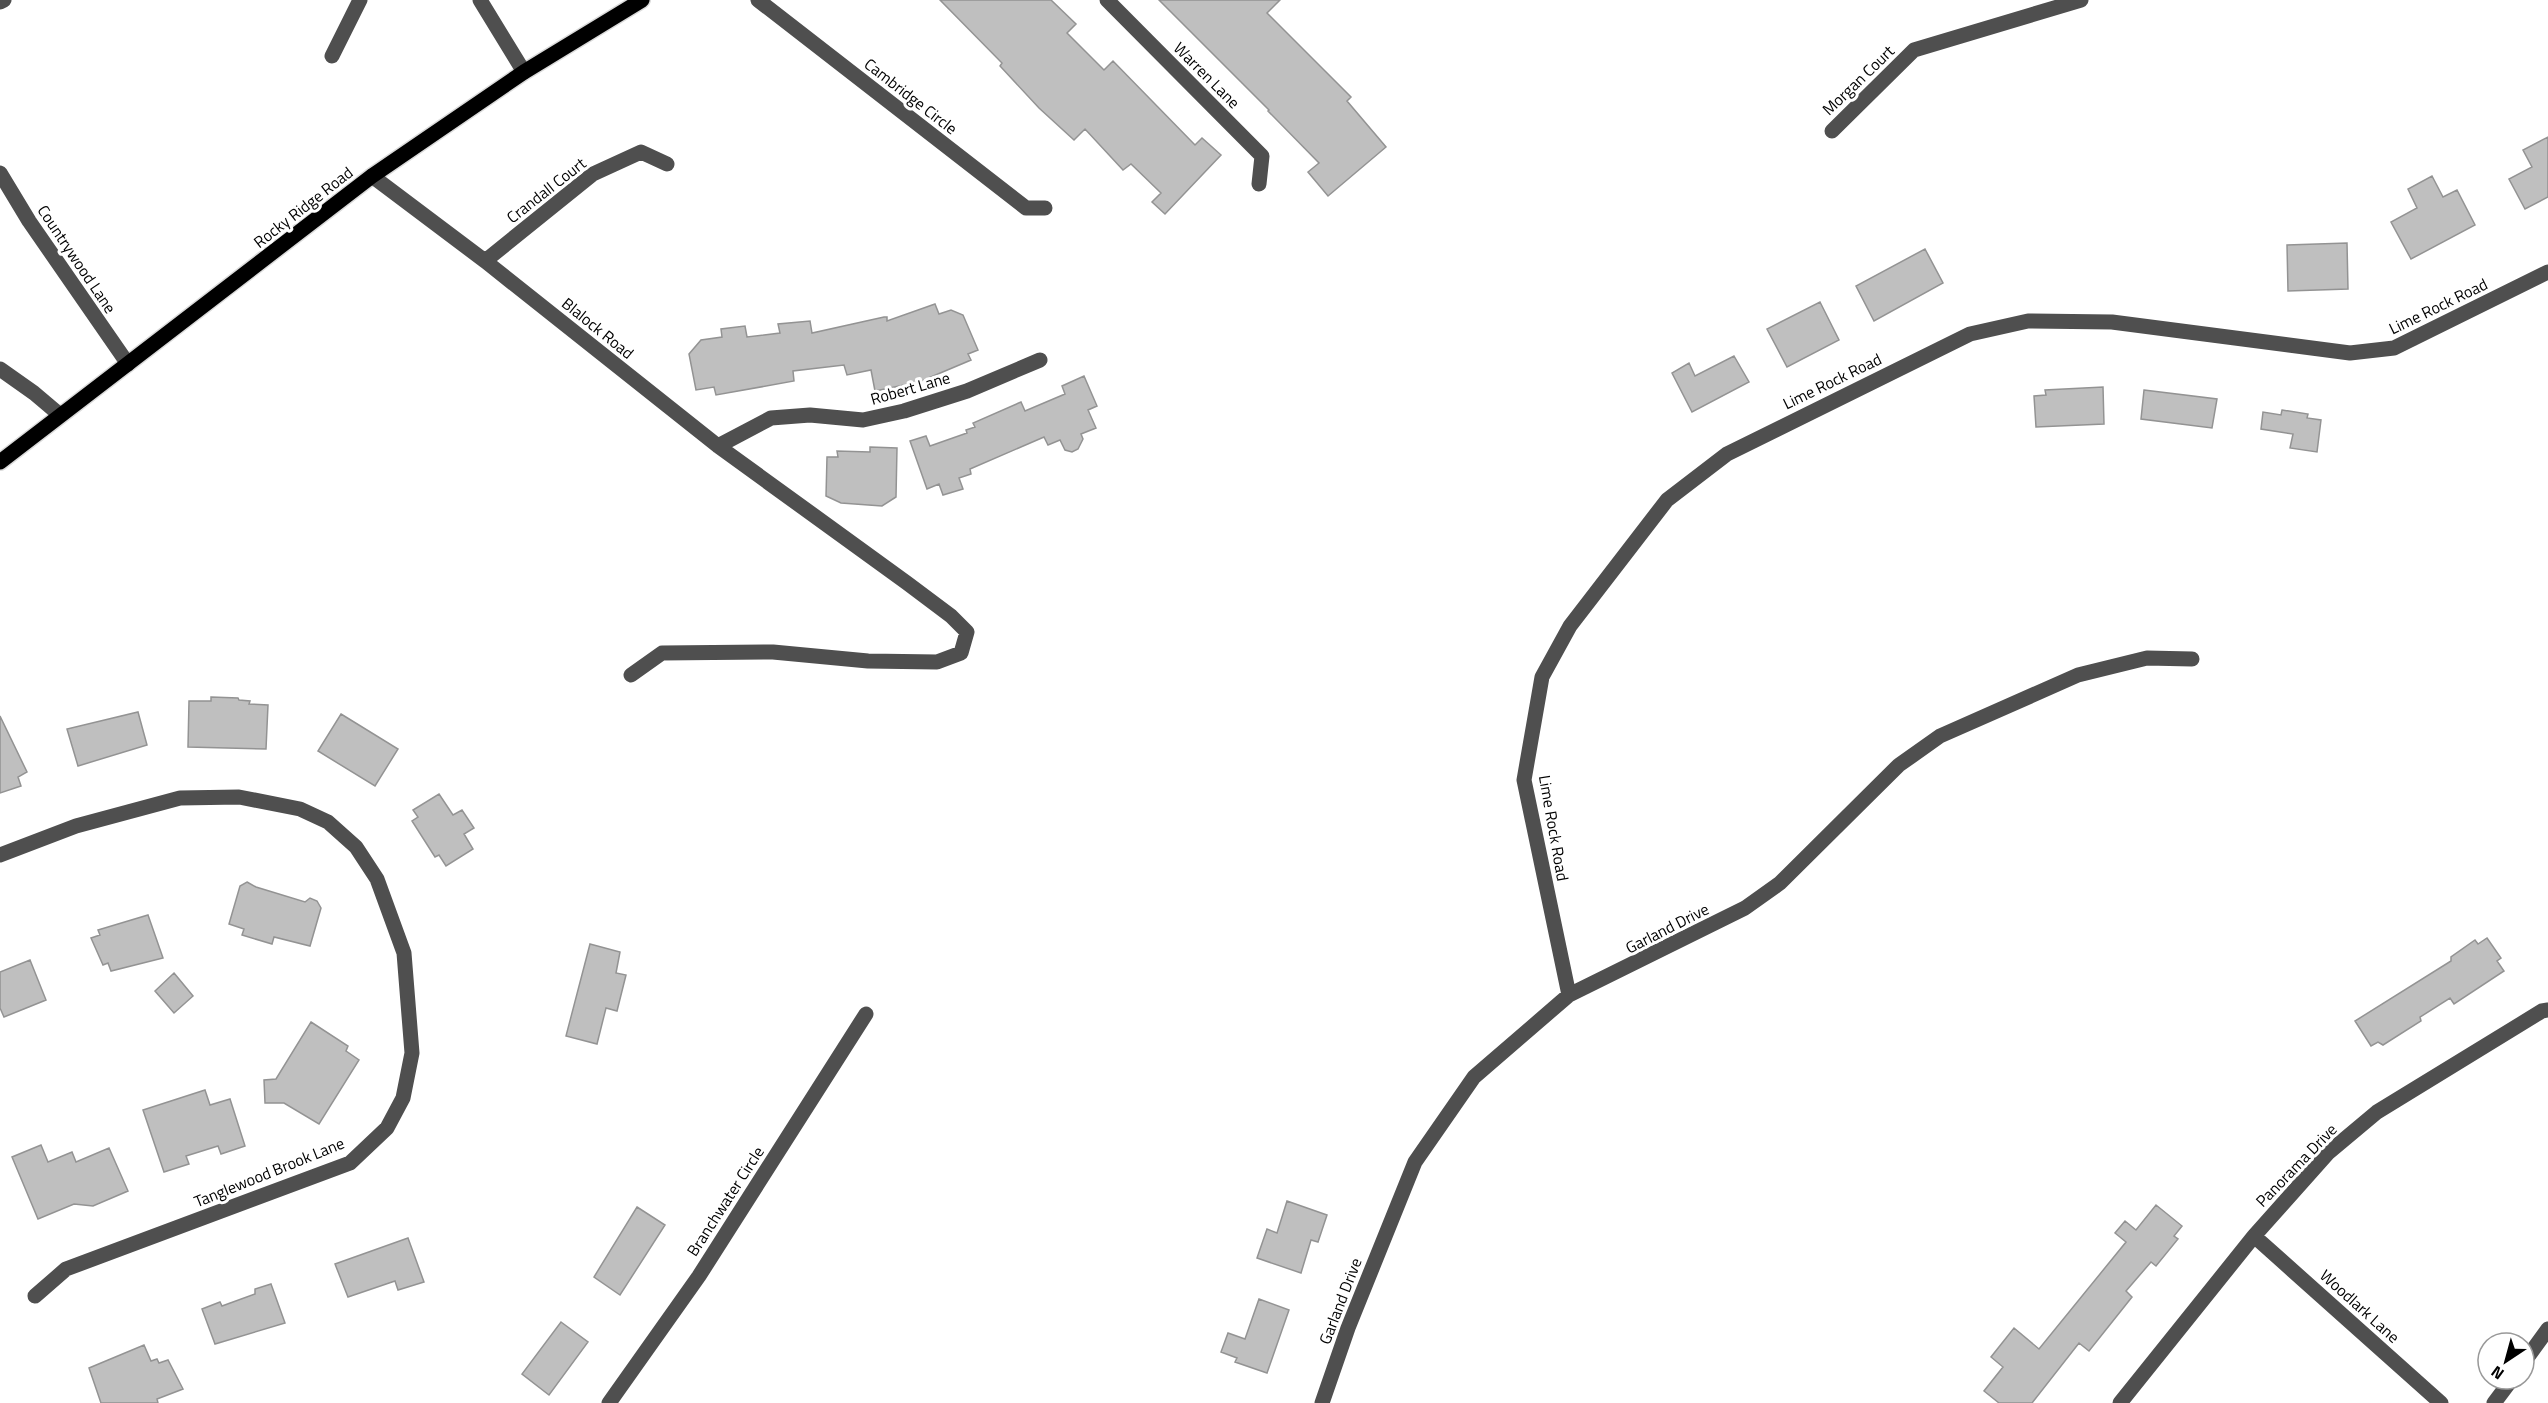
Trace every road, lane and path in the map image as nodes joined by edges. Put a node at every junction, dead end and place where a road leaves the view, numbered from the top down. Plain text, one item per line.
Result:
1 (360, 0) edge
2 (480, 0) edge
3 (642, 0) edge
4 (758, 0) edge
5 (1107, 0) edge
6 (2081, 0) edge
7 (332, 56) dead end
8 (524, 72) junction
9 (1832, 131) dead end
10 (667, 164) dead end
11 (0, 173) edge
12 (372, 176) junction
13 (1259, 184) dead end
14 (1045, 208) dead end
15 (485, 261) junction
16 (2548, 272) edge
17 (1040, 360) dead end
18 (128, 364) junction
19 (0, 369) edge
20 (60, 415) junction
21 (718, 446) junction
22 (0, 462) edge
23 (2192, 659) dead end
24 (631, 675) dead end
25 (0, 855) edge
26 (1569, 996) junction
27 (2548, 1010) edge
28 (866, 1014) dead end
29 (2254, 1236) junction
30 (35, 1296) dead end
31 (2548, 1329) edge
32 (2536, 1346) edge
33 (609, 1403) edge
34 (1322, 1403) edge
35 (2120, 1403) edge
36 (2441, 1403) edge

1 - 7 street
2 - 8 street
3 - 8 main road, Rocky Ridge Road
4 - 14 street, Cambridge Circle
5 - 13 street, Warren Lane
6 - 9 street, Morgan Court
8 - 12 main road, Rocky Ridge Road
10 - 15 street, Crandall Court
11 - 18 street, Countrywood Lane
12 - 15 street, Blalock Road
12 - 18 main road, Rocky Ridge Road
15 - 21 street, Blalock Road
16 - 26 street, Lime Rock Road
17 - 21 street, Robert Lane
18 - 20 main road, Rocky Ridge Road
19 - 20 street
20 - 22 main road, Rocky Ridge Road
21 - 24 street, Blalock Road
23 - 26 street, Garland Drive
25 - 30 street, Tanglewood Brook Lane
26 - 34 street, Garland Drive
27 - 29 street, Panorama Drive
28 - 33 street, Branchwater Circle
29 - 35 street, Panorama Drive
29 - 36 street, Woodlark Lane
31 - 32 street

